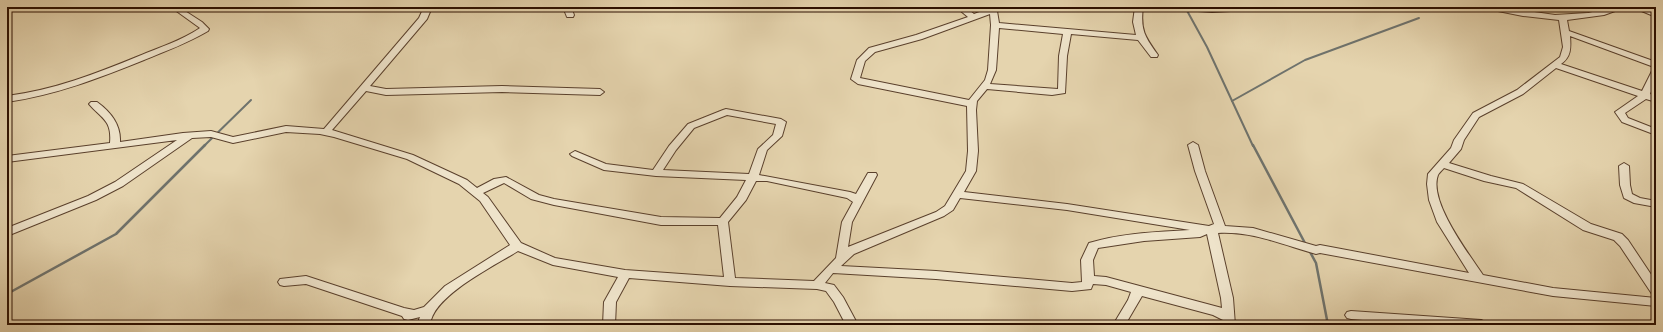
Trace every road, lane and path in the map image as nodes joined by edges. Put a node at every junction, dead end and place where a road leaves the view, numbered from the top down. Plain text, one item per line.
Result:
1 (180, 7) edge
2 (428, 7) edge
3 (960, 7) edge
4 (1139, 7) edge
5 (1170, 7) edge
6 (1267, 7) edge
7 (1488, 7) edge
8 (1622, 7) edge
9 (1636, 7) edge
10 (995, 8) edge
11 (1656, 15) edge
12 (973, 17) junction
13 (1563, 18) junction
14 (995, 25) junction
15 (1068, 31) junction
16 (1565, 32) junction
17 (1141, 38) junction
18 (1154, 55) dead end
19 (1555, 65) junction
20 (1656, 65) edge
21 (1656, 69) edge
22 (983, 86) junction
23 (365, 88) junction
24 (600, 92) dead end
25 (1645, 95) junction
26 (1656, 98) edge
27 (7, 99) edge
28 (94, 104) dead end
29 (973, 104) junction
30 (326, 132) junction
31 (1656, 132) edge
32 (191, 135) junction
33 (1193, 145) dead end
34 (115, 146) junction
35 (575, 154) dead end
36 (7, 159) edge
37 (1442, 164) junction
38 (1624, 166) dead end
39 (656, 173) junction
40 (872, 174) dead end
41 (753, 177) junction
42 (477, 192) junction
43 (958, 195) junction
44 (859, 201) junction
45 (1656, 204) edge
46 (723, 222) junction
47 (1212, 230) junction
48 (7, 232) edge
49 (517, 246) junction
50 (841, 257) junction
51 (830, 269) junction
52 (625, 274) junction
53 (1479, 278) junction
54 (1088, 279) junction
55 (284, 282) dead end
56 (730, 282) junction
57 (817, 285) junction
58 (1138, 290) junction
59 (1656, 291) edge
60 (1656, 302) edge
61 (428, 310) junction
62 (1351, 315) dead end
63 (1228, 321) edge
64 (429, 325) edge
65 (609, 325) edge
66 (852, 325) edge
67 (1119, 325) edge
68 (1481, 325) edge

1 - 27 street
2 - 23 street
3 - 12 street
4 - 17 street
5 - 6 street
7 - 13 street
8 - 13 street
9 - 11 street
10 - 12 street
10 - 14 street
12 - 29 street
13 - 16 street
14 - 15 street
14 - 22 street
15 - 17 street
15 - 22 street
16 - 19 street
16 - 20 street
17 - 18 street
19 - 25 street
19 - 37 street
21 - 25 street
22 - 29 street
23 - 24 street
23 - 30 street
25 - 26 street
25 - 31 street
28 - 34 street
29 - 43 street
30 - 32 street
30 - 42 street
32 - 34 street
32 - 48 street
33 - 47 street
34 - 36 street
35 - 39 street
37 - 53 street
37 - 59 street
38 - 45 street
39 - 41 street
39 - 41 street
40 - 44 street
41 - 44 street
41 - 46 street
42 - 46 street
42 - 49 street
43 - 47 street
43 - 50 street
44 - 50 street
46 - 56 street
47 - 53 street
47 - 54 street
47 - 63 street
49 - 52 street
49 - 61 street
50 - 51 street
51 - 54 street
51 - 57 street
52 - 56 street
52 - 65 street
53 - 60 street
54 - 58 street
55 - 61 street
56 - 57 street
57 - 66 street
58 - 63 street
58 - 67 street
61 - 64 street
62 - 68 street

